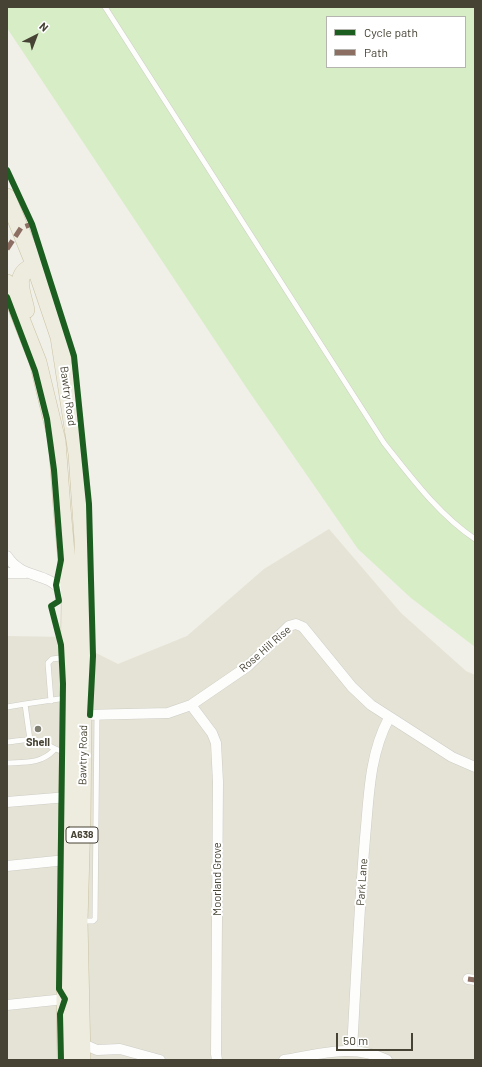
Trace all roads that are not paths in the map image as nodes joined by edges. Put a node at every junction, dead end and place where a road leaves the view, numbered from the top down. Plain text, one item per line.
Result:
1 (105, 7) edge
2 (7, 197) edge
3 (35, 266) junction
4 (7, 283) edge
5 (36, 357) junction
6 (475, 538) edge
7 (7, 556) edge
8 (7, 573) edge
9 (26, 573) junction
10 (70, 598) junction
11 (84, 611) junction
12 (70, 657) junction
13 (69, 697) junction
14 (51, 701) junction
15 (25, 704) junction
16 (192, 705) junction
17 (7, 707) edge
18 (90, 715) junction
19 (389, 718) junction
20 (30, 740) junction
21 (7, 742) edge
22 (61, 751) junction
23 (7, 763) edge
24 (475, 767) edge
25 (68, 797) junction
26 (7, 802) edge
27 (66, 860) junction
28 (7, 866) edge
29 (65, 999) junction
30 (7, 1005) edge
31 (81, 1042) junction
32 (352, 1050) junction
33 (66, 1060) edge
34 (82, 1060) edge
35 (160, 1060) edge
36 (217, 1060) edge
37 (284, 1060) edge
38 (388, 1060) edge

1 - 6 lane
2 - 3 highway, Bawtry Road / A638
3 - 5 highway
3 - 11 highway, Bawtry Road / A638
4 - 5 highway, Bawtry Road / A638
5 - 10 highway, Bawtry Road / A638
7 - 9 street
8 - 9 street
9 - 10 street
10 - 11 street
10 - 12 highway, Bawtry Road / A638
11 - 18 highway, Bawtry Road / A638
12 - 13 highway, Bawtry Road / A638
12 - 14 lane
13 - 14 lane
13 - 22 highway, Bawtry Road / A638
14 - 15 lane
15 - 17 lane
15 - 20 lane
16 - 18 street, Rose Hill Rise
16 - 19 street, Rose Hill Rise
16 - 36 street, Moorland Grove
18 - 31 highway, Bawtry Road / A638
19 - 24 street, Rose Hill Rise
19 - 32 street, Park Lane
20 - 21 lane
20 - 22 lane
22 - 23 lane
22 - 25 highway, Bawtry Road / A638
25 - 26 street
25 - 27 highway, Bawtry Road / A638
27 - 28 street
27 - 29 highway, Bawtry Road / A638
29 - 30 street
29 - 33 highway, Bawtry Road / A638
31 - 34 highway, Bawtry Road / A638
31 - 35 street
32 - 37 street
32 - 38 street

